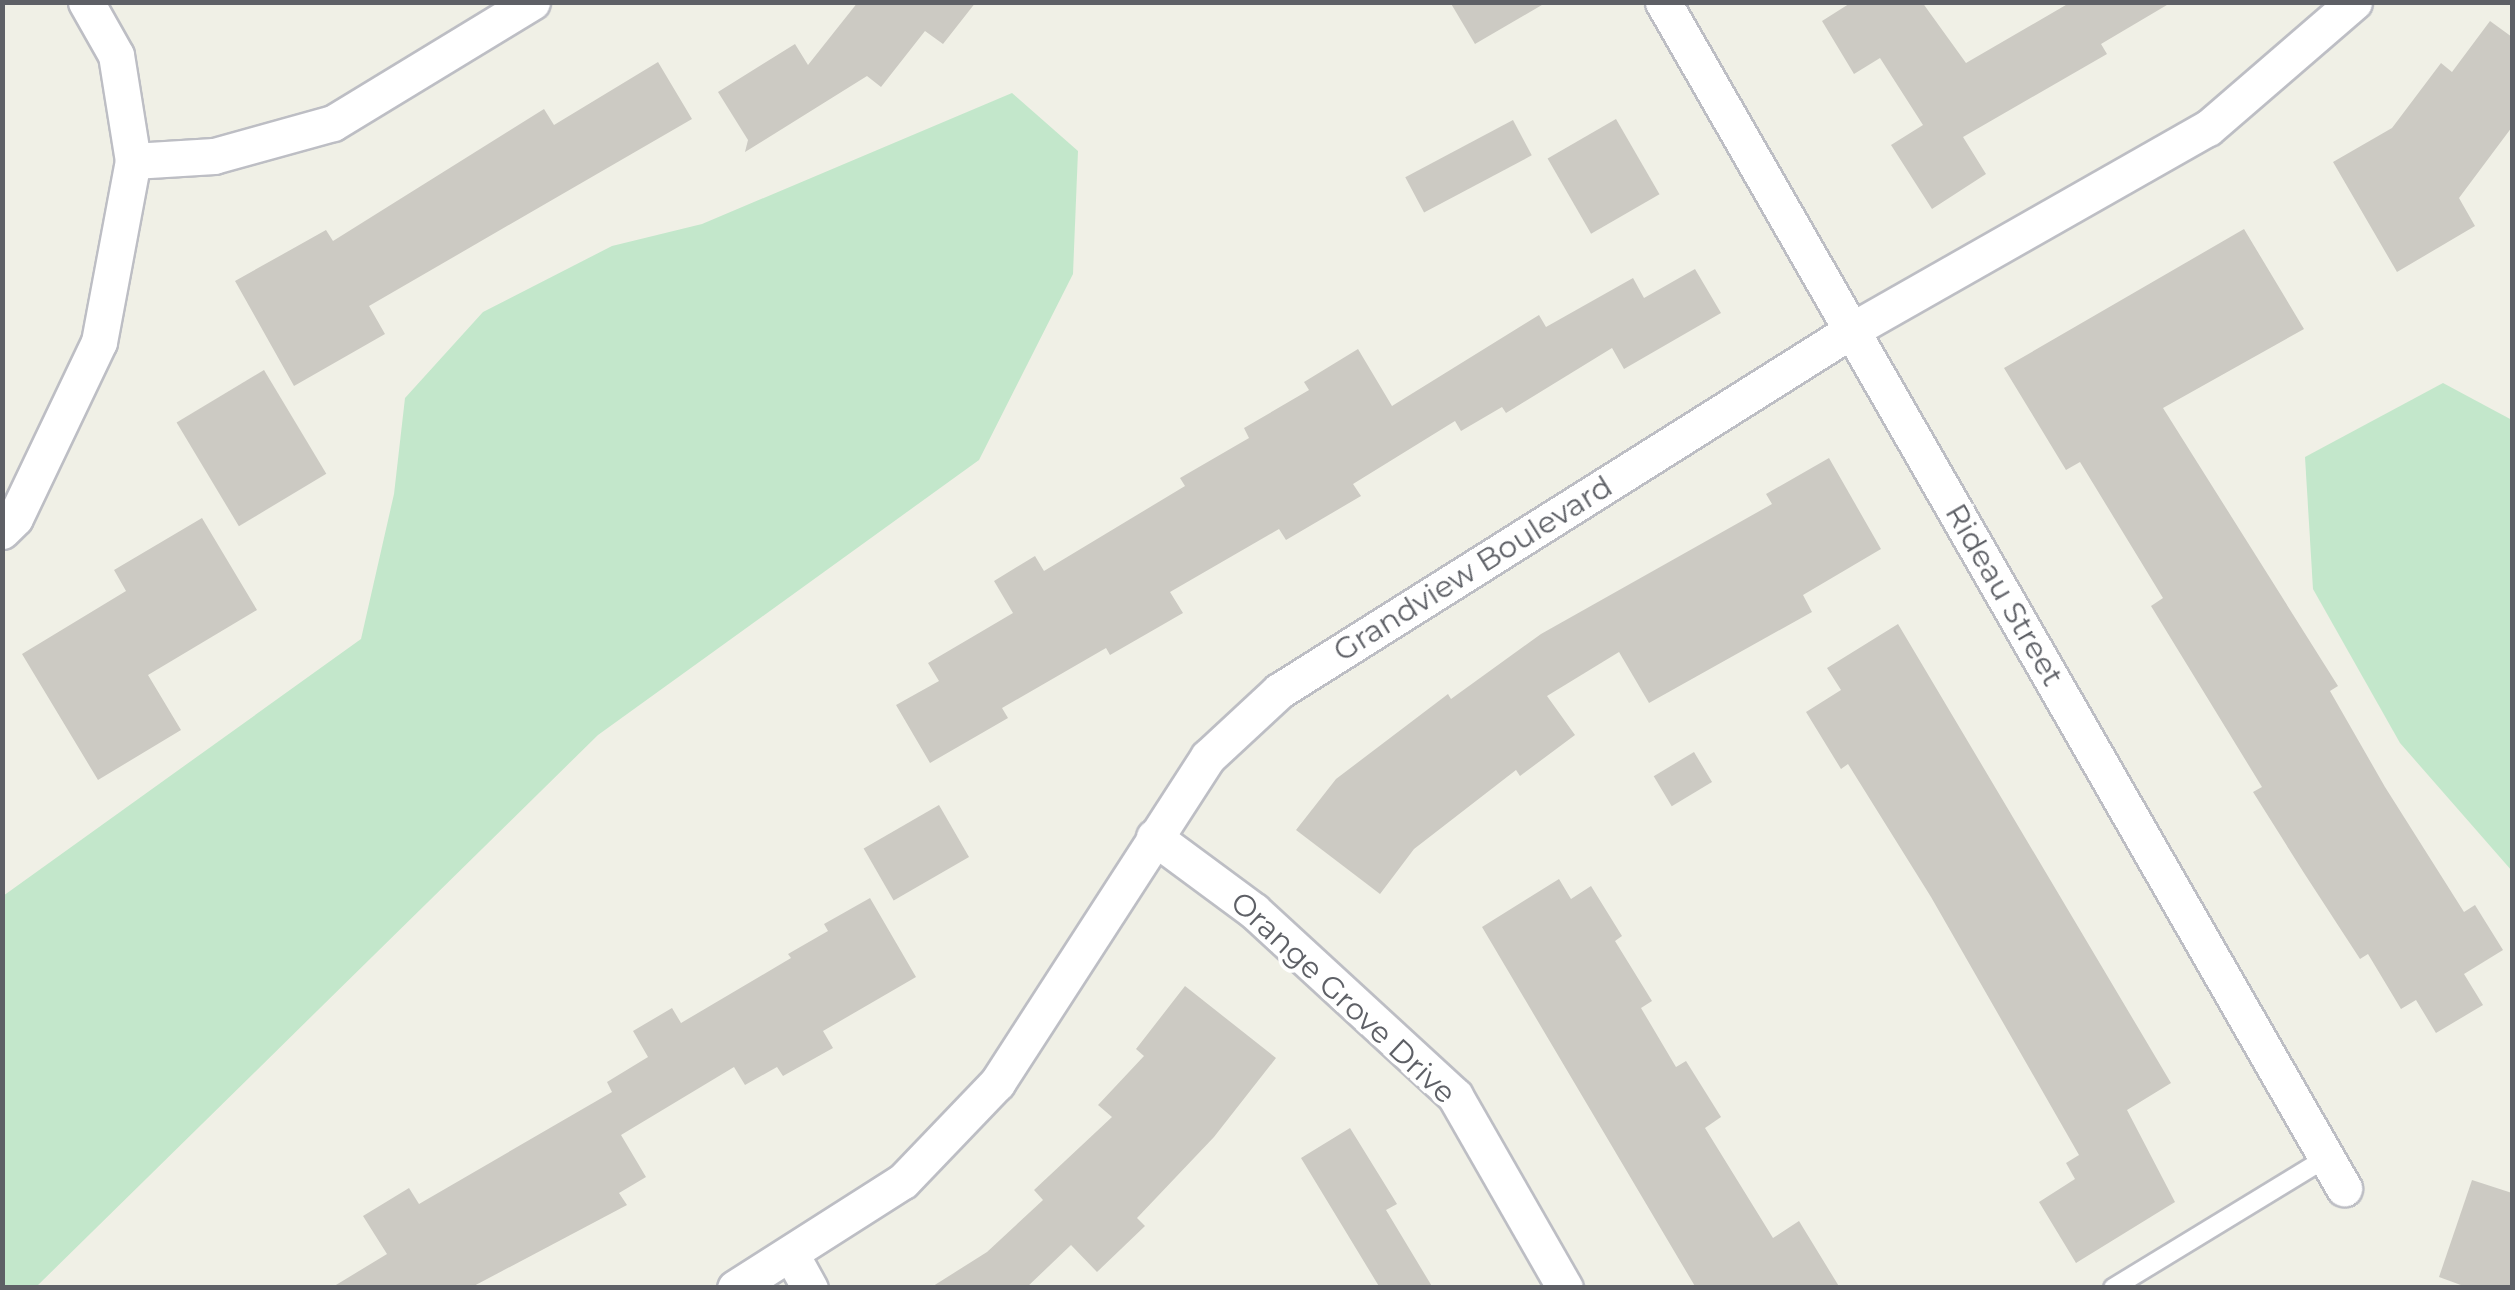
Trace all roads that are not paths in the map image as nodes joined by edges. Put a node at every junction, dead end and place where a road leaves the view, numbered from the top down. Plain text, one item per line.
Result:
1 (86, 2) edge
2 (532, 2) edge
3 (1663, 2) edge
4 (2354, 2) edge
5 (133, 161) junction
6 (1852, 330) junction
7 (2, 531) edge
8 (1154, 837) junction
9 (2335, 1173) joint
10 (792, 1256) junction
11 (735, 1288) edge
12 (810, 1288) edge
13 (1565, 1288) edge
14 (2113, 1288) edge

1 - 5 street
2 - 5 street
3 - 6 street, Rideau Street
4 - 6 street, Grandview Boulevard
5 - 7 street
6 - 8 street, Grandview Boulevard
6 - 9 street, Rideau Street
8 - 10 street, Grandview Boulevard
8 - 13 street, Orange Grove Drive
9 - 14 lane
10 - 11 street, Grandview Boulevard
10 - 12 street

